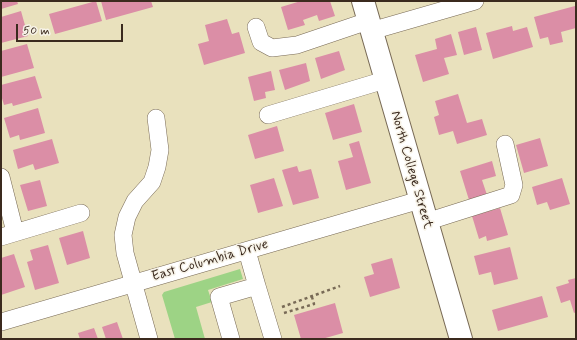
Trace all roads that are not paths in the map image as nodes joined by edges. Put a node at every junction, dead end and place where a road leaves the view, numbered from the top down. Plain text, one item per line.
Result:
1 (475, 1) edge
2 (367, 17) edge
3 (256, 27) dead end
4 (385, 80) junction
5 (268, 115) dead end
6 (156, 118) dead end
7 (505, 144) dead end
8 (1, 177) edge
9 (420, 200) junction
10 (81, 213) dead end
11 (426, 222) junction
12 (8, 234) edge
13 (247, 250) junction
14 (134, 284) junction
15 (257, 286) junction
16 (1, 322) edge
17 (150, 339) edge
18 (231, 339) edge
19 (272, 339) edge
20 (461, 339) edge

1 - 2 street
2 - 3 street
2 - 4 main road, North College Street
4 - 5 street
4 - 9 main road, North College Street
6 - 14 street
7 - 11 street
8 - 12 street
9 - 11 main road, North College Street
9 - 13 street, East Columbia Drive
10 - 12 street
11 - 20 main road, North College Street
13 - 14 street, East Columbia Drive
13 - 15 street
14 - 16 street, East Columbia Drive
14 - 17 street
15 - 18 street
15 - 19 street

